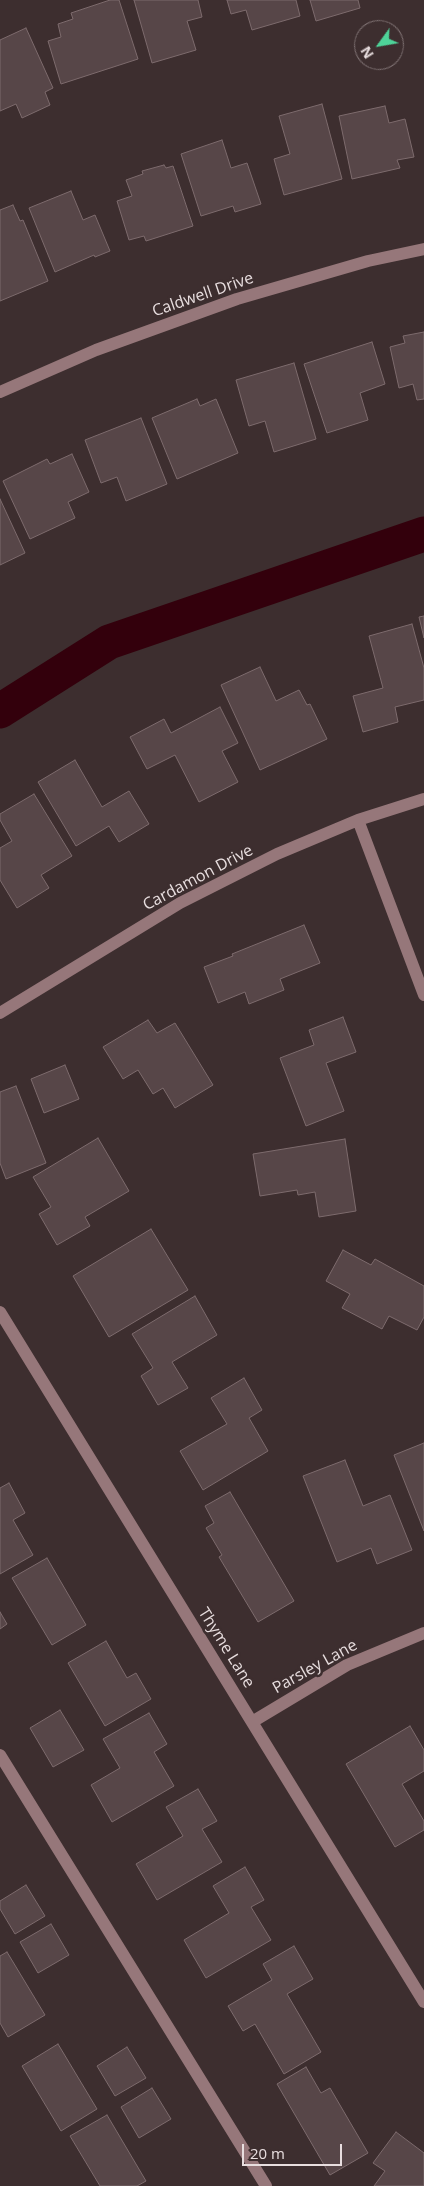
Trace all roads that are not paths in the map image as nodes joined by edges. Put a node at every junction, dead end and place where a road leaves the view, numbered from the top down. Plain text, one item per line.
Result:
1 (424, 249) edge
2 (0, 392) edge
3 (424, 799) edge
4 (358, 820) junction
5 (424, 995) edge
6 (0, 1013) edge
7 (0, 1312) edge
8 (424, 1633) edge
9 (252, 1722) junction
10 (0, 1755) edge
11 (424, 2002) edge
12 (266, 2186) edge

1 - 2 street, Caldwell Drive
3 - 4 street, Cardamon Drive
4 - 5 street
4 - 6 street, Cardamon Drive
7 - 9 street, Thyme Lane
8 - 9 street, Parsley Lane
9 - 11 street, Thyme Lane
10 - 12 street

